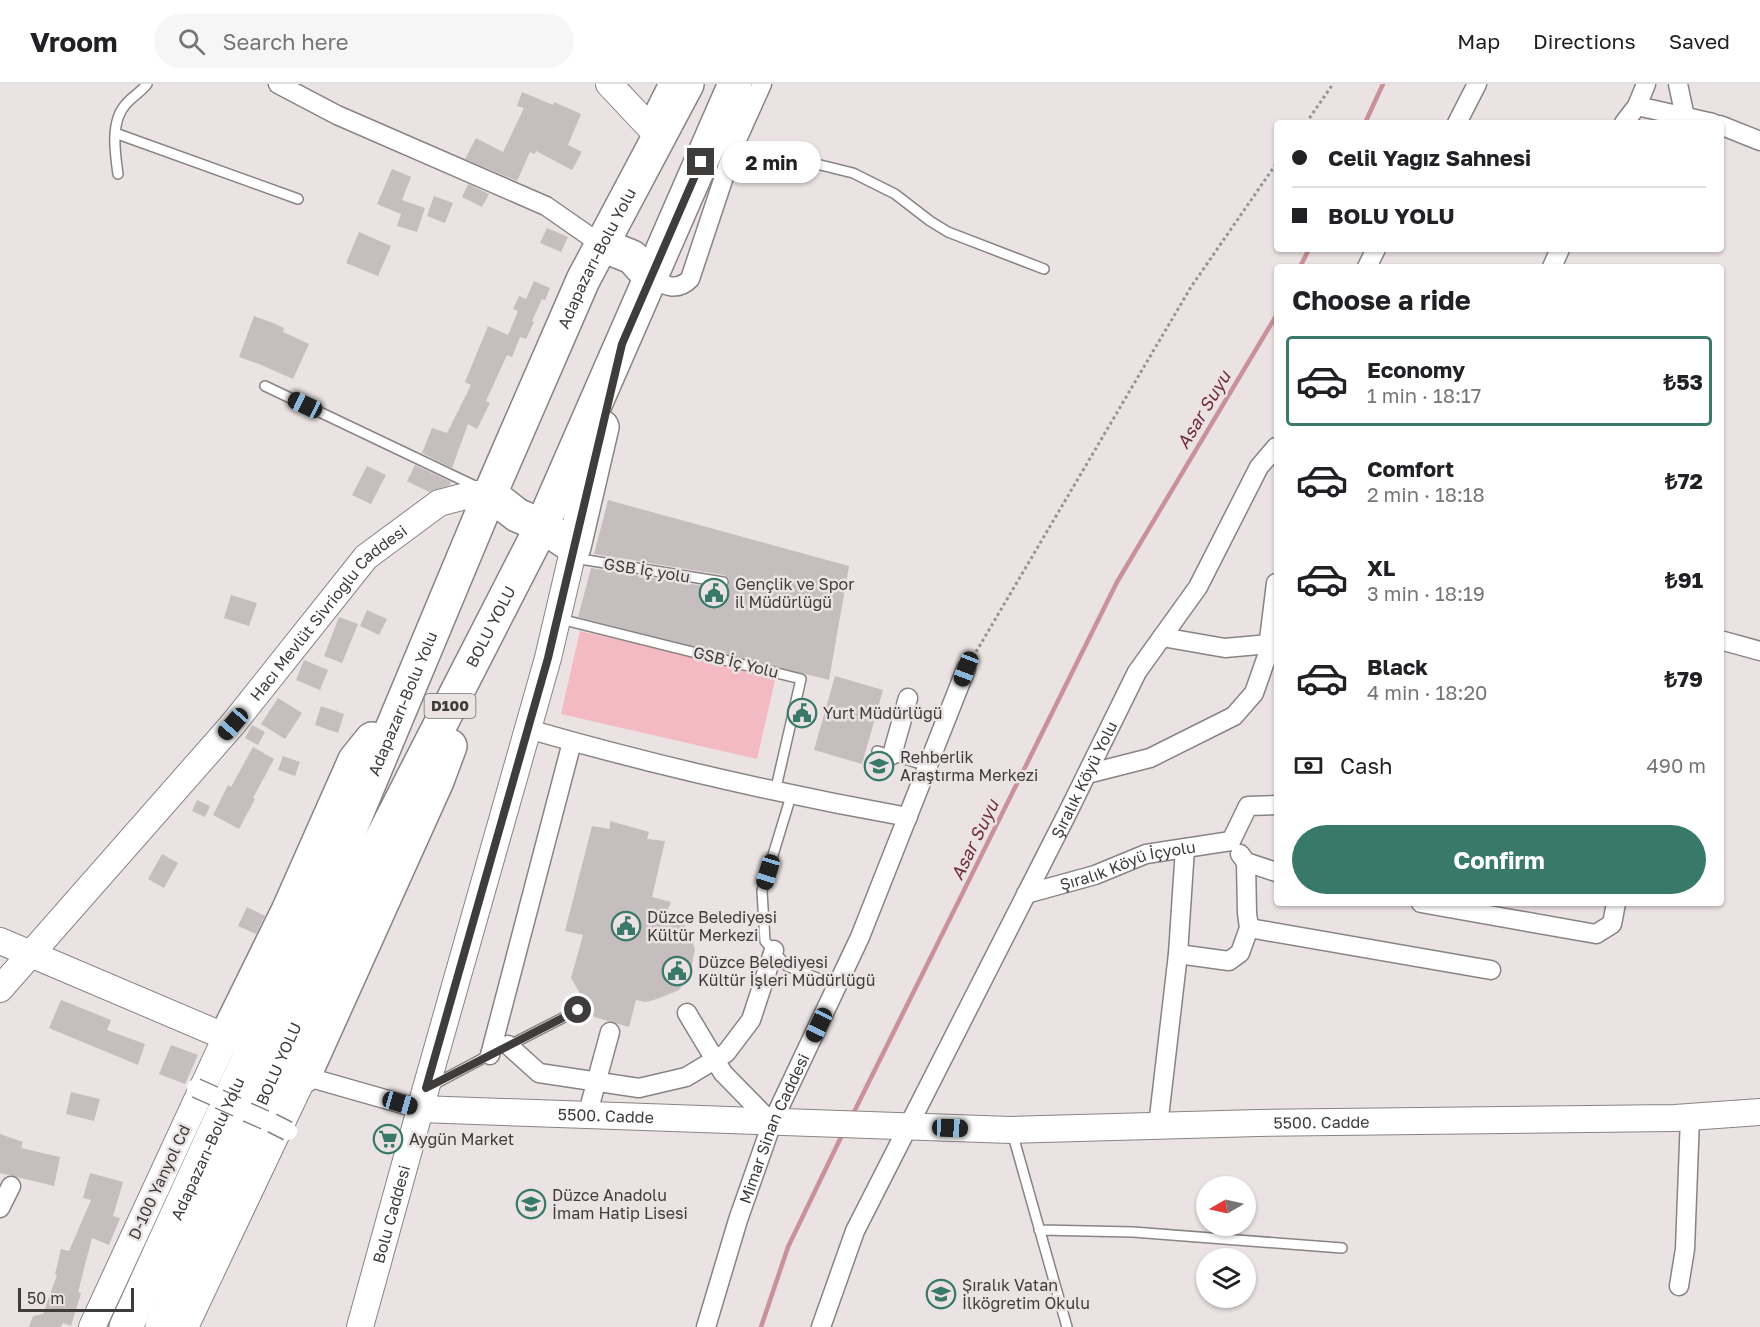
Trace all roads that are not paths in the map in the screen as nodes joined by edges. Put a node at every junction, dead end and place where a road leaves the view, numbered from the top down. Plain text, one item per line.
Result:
1 (147, 84) edge
2 (278, 84) edge
3 (609, 84) edge
4 (668, 84) edge
5 (687, 84) edge
6 (735, 84) edge
7 (762, 84) edge
8 (1477, 84) edge
9 (1646, 84) edge
10 (1678, 84) edge
11 (1637, 106) junction
12 (1684, 117) junction
13 (1459, 120) edge
14 (1626, 120) edge
15 (1698, 120) edge
16 (1724, 127) edge
17 (653, 130) junction
18 (116, 133) junction
19 (1760, 141) edge
20 (735, 144) junction
21 (118, 174) dead end
22 (298, 199) dead end
23 (595, 240) junction
24 (1044, 270) dead end
25 (651, 278) junction
26 (622, 344) junction
27 (265, 386) dead end
28 (1274, 449) edge
29 (480, 492) junction
30 (542, 526) junction
31 (572, 552) junction
32 (723, 582) dead end
33 (1274, 600) edge
34 (558, 618) junction
35 (1162, 637) junction
36 (1724, 641) edge
37 (1269, 644) junction
38 (1760, 651) edge
39 (966, 669) road end
40 (460, 687) junction
41 (408, 692) junction
42 (908, 698) dead end
43 (528, 729) junction
44 (572, 742) junction
45 (884, 753) joint
46 (928, 766) junction
47 (1087, 774) junction
48 (783, 794) junction
49 (1274, 804) edge
50 (908, 817) junction
51 (1231, 840) junction
52 (1185, 848) junction
53 (1245, 862) junction
54 (1274, 871) edge
55 (1026, 894) junction
56 (1438, 906) edge
57 (1615, 906) edge
58 (1249, 928) junction
59 (0, 941) edge
60 (774, 950) junction
61 (31, 954) junction
62 (1178, 954) junction
63 (1491, 970) dead end
64 (837, 986) junction
65 (0, 989) edge
66 (578, 1010) dead end
67 (687, 1013) dead end
68 (610, 1032) dead end
69 (226, 1037) junction
70 (508, 1045) junction
71 (490, 1054) junction
72 (715, 1060) junction
73 (304, 1076) junction
74 (597, 1082) junction
75 (196, 1088) dead end
76 (423, 1098) junction
77 (1760, 1112) edge
78 (587, 1116) junction
79 (1690, 1117) junction
80 (782, 1123) junction
81 (909, 1126) junction
82 (1158, 1126) junction
83 (1011, 1130) junction
84 (288, 1131) dead end
85 (11, 1186) dead end
86 (0, 1208) edge
87 (1038, 1230) junction
88 (1342, 1248) dead end
89 (1679, 1286) dead end
90 (92, 1327) edge
91 (126, 1327) edge
92 (162, 1327) edge
93 (185, 1327) edge
94 (360, 1327) edge
95 (706, 1327) edge
96 (821, 1327) edge
97 (1067, 1327) edge

1 - 18 lane
2 - 23 street
3 - 17 street
4 - 17 street
5 - 17 highway, Adapazarı-Bolu Yolu / D100
6 - 25 highway, BOLU YOLU / D100
7 - 20 street
8 - 13 street
9 - 11 street
10 - 12 street
11 - 12 street
11 - 14 street
12 - 15 street
16 - 19 street
17 - 23 highway, Adapazarı-Bolu Yolu / D100
18 - 21 lane
18 - 22 lane
20 - 24 lane
20 - 25 street
23 - 25 highway
23 - 29 highway, Adapazarı-Bolu Yolu / D100
25 - 26 highway, BOLU YOLU / D100
26 - 30 highway, BOLU YOLU / D100
26 - 31 highway
27 - 29 lane
28 - 35 street, Şıralık Köyü Yolu
29 - 30 highway
29 - 41 highway, Adapazarı-Bolu Yolu / D100
29 - 61 street, Hacı Mevlüt Sivrioğlu Caddesi
30 - 31 highway
30 - 40 highway, BOLU YOLU / D100
31 - 32 lane, GSB İç yolu
31 - 34 street, Bolu Caddesi
33 - 37 street
34 - 43 street, Bolu Caddesi
34 - 48 lane, GSB İç Yolu
35 - 37 street
35 - 47 street, Şıralık Köyü Yolu
36 - 38 street
37 - 47 street
39 - 46 street, Mimar Sinan Caddesi
40 - 73 highway
40 - 92 highway, BOLU YOLU / D100
41 - 69 highway
41 - 91 highway, Adapazarı-Bolu Yolu / D100
42 - 45 street
43 - 44 street
43 - 76 street, Bolu Caddesi
44 - 48 street
44 - 71 street
45 - 46 lane
46 - 50 street, Mimar Sinan Caddesi
47 - 55 street, Şıralık Köyü Yolu
48 - 50 street
48 - 60 lane
49 - 51 street
50 - 64 street, Mimar Sinan Caddesi
51 - 52 street, Şıralık Köyü İçyolu
51 - 53 street
52 - 55 street, Şıralık Köyü İçyolu
52 - 62 street
53 - 54 street
53 - 58 street
55 - 81 street, Şıralık Köyü Yolu
56 - 57 street
58 - 62 street
58 - 63 street
59 - 61 street
60 - 64 lane
60 - 72 street
61 - 65 street, Hacı Mevlüt Sivrioğlu Caddesi
61 - 69 street
62 - 82 street
64 - 80 street, Mimar Sinan Caddesi
66 - 70 lane
67 - 72 street
68 - 74 street
69 - 90 street, D-100 Yanyol Cd
70 - 71 lane
70 - 74 street
71 - 76 lane
72 - 74 street
72 - 80 street
73 - 76 street
73 - 93 street
74 - 78 street
75 - 84 street, bridge
76 - 78 street, 5500. Cadde
76 - 94 street, Bolu Caddesi
77 - 79 street, 5500. Cadde
78 - 80 street, 5500. Cadde
79 - 82 street, 5500. Cadde
79 - 89 street
80 - 81 street, 5500. Cadde
80 - 95 street, Mimar Sinan Caddesi
81 - 83 street, 5500. Cadde
81 - 96 street, Şıralık Köyü Yolu
82 - 83 street, 5500. Cadde
83 - 87 lane
85 - 86 street
87 - 88 lane
87 - 97 lane

